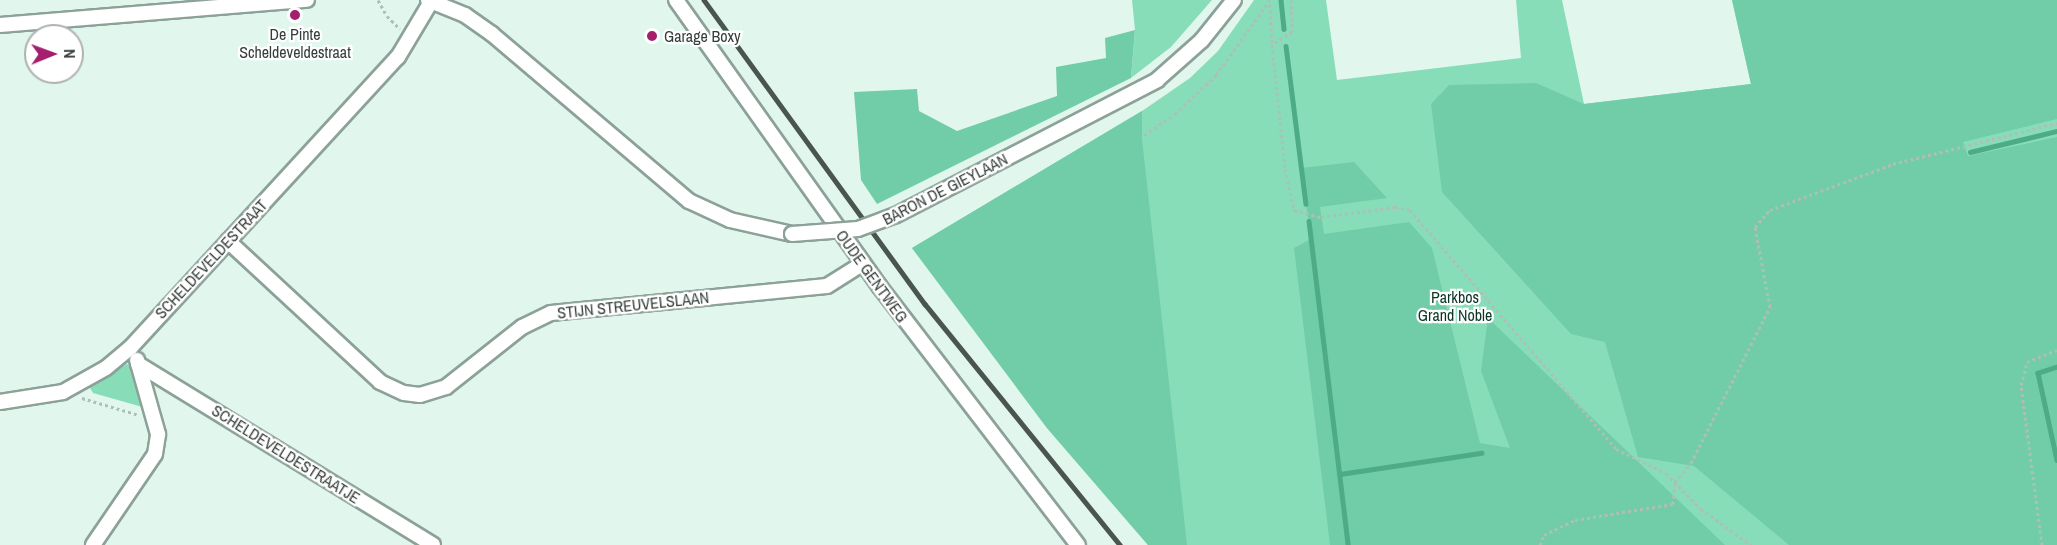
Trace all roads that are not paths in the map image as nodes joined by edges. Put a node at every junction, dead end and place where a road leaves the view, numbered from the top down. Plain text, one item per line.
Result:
1 (307, 0) edge
2 (430, 0) edge
3 (676, 0) edge
4 (1234, 0) edge
5 (0, 25) edge
6 (228, 241) junction
7 (862, 264) junction
8 (131, 347) junction
9 (138, 363) junction
10 (0, 402) edge
11 (93, 545) edge
12 (433, 545) edge
13 (1078, 545) edge

1 - 5 street
2 - 4 street, BARON DE GIEYLAAN, bridge
2 - 6 street, SCHELDEVELDESTRAAT
3 - 7 street, OUDE GENTWEG
6 - 7 street, STIJN STREUVELSLAAN
6 - 8 street, SCHELDEVELDESTRAAT
7 - 13 street, OUDE GENTWEG
8 - 9 street
8 - 10 street, SCHELDEVELDESTRAAT
9 - 11 street
9 - 12 street, SCHELDEVELDESTRAATJE

